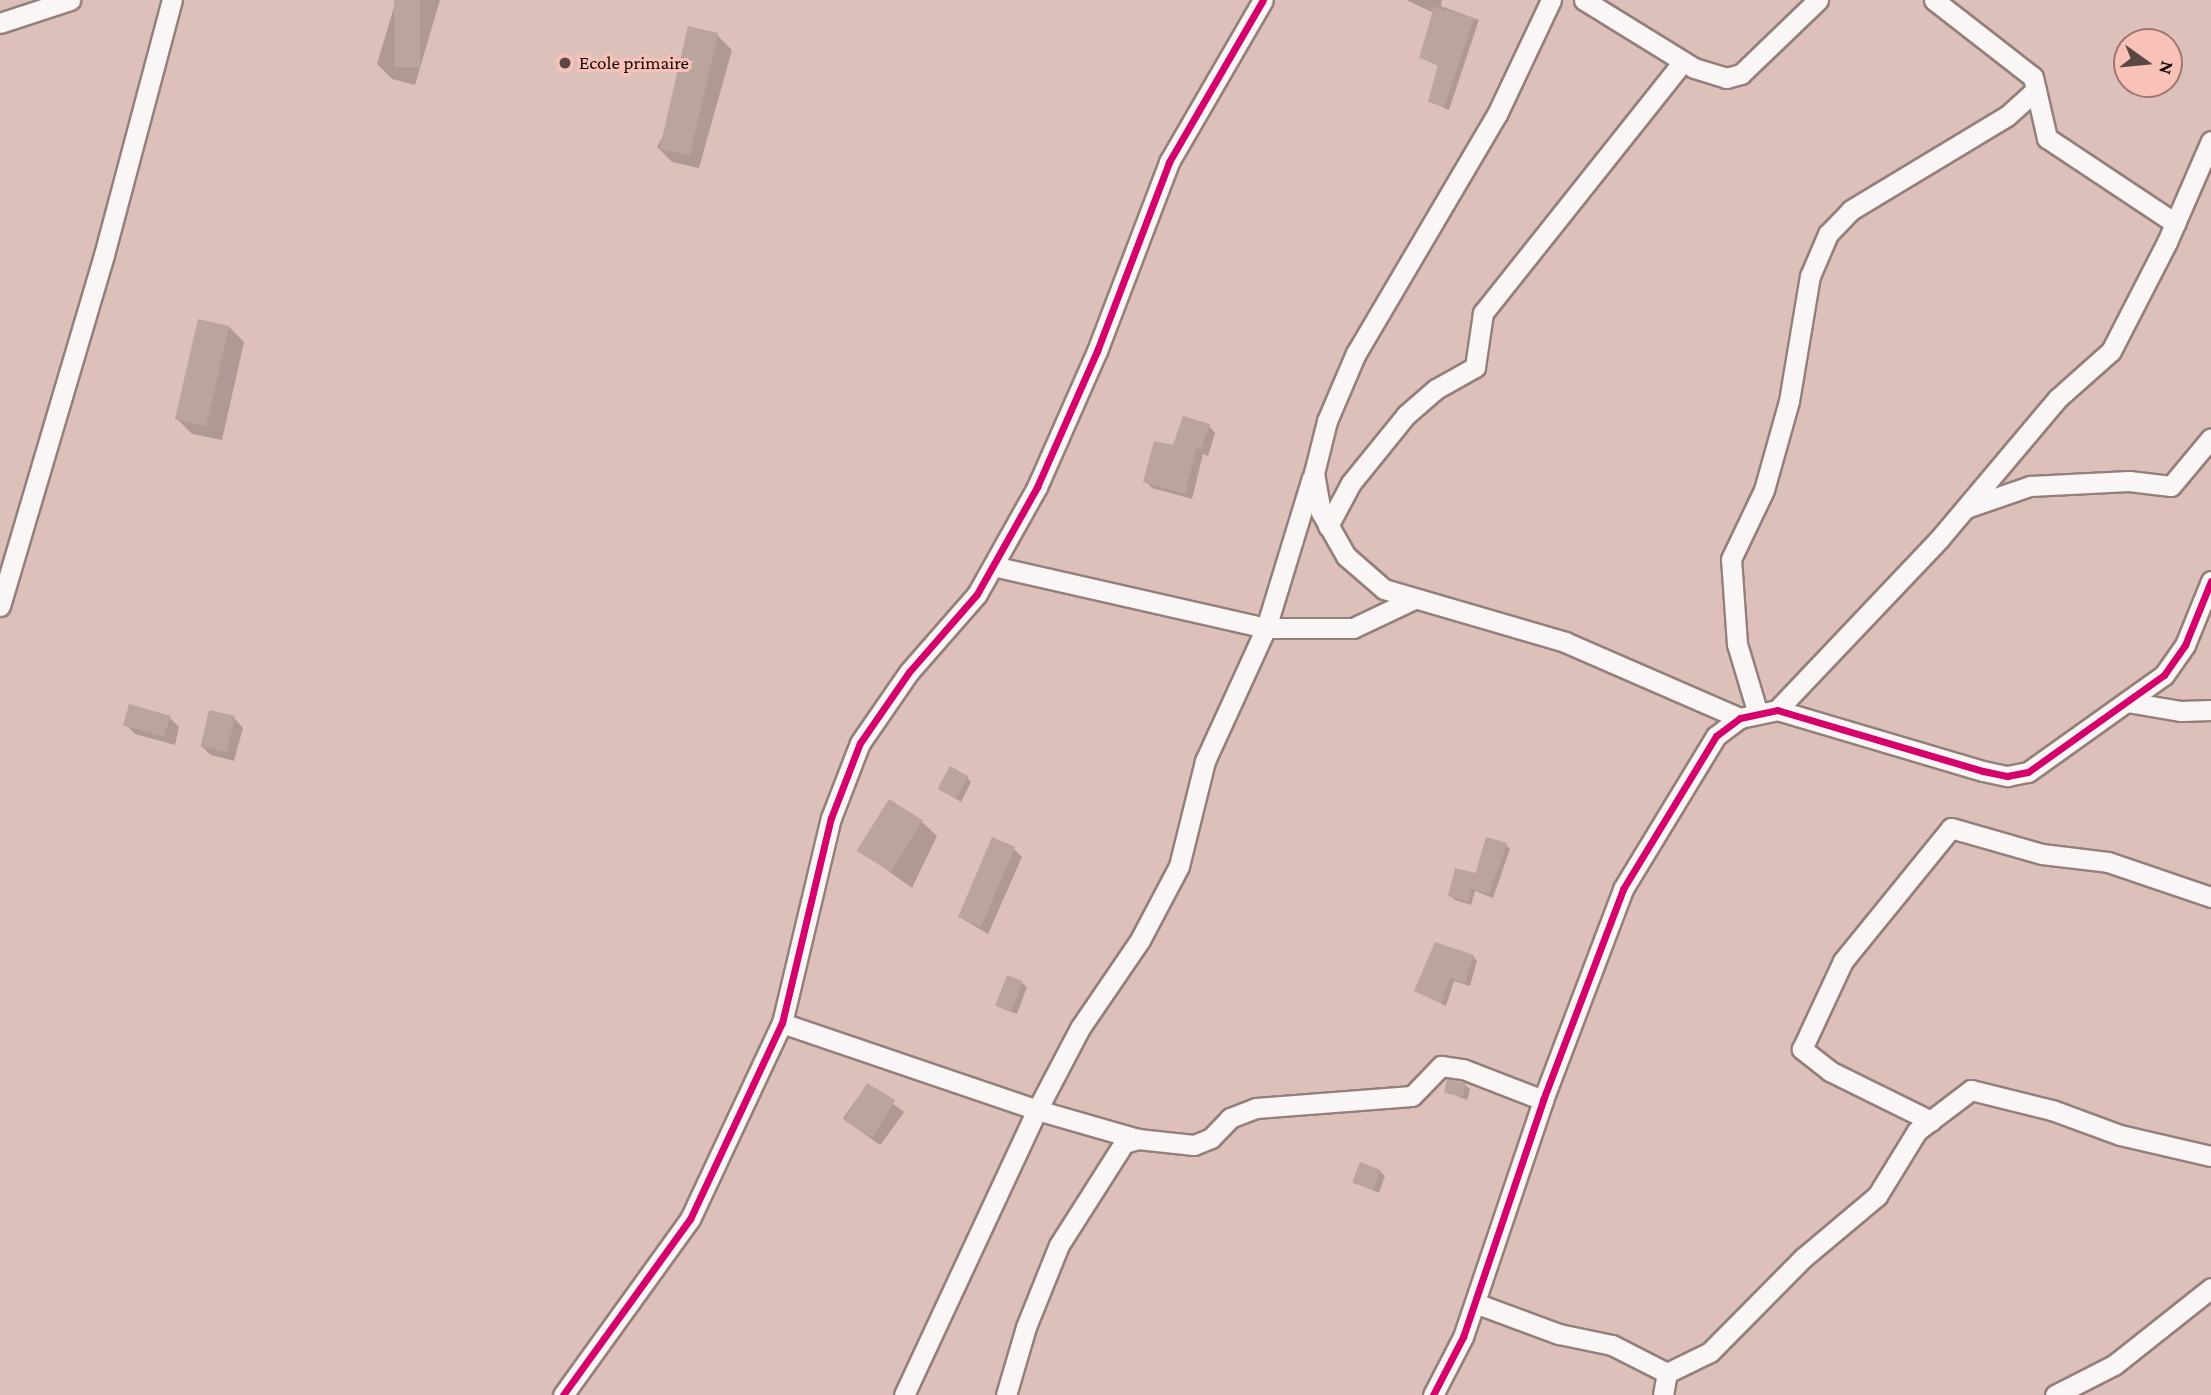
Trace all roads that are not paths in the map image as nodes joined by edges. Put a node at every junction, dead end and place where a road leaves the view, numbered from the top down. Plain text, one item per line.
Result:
1 (70, 0) edge
2 (172, 0) edge
3 (1263, 0) edge
4 (1551, 0) edge
5 (1584, 0) edge
6 (1818, 0) edge
7 (1934, 0) edge
8 (0, 23) edge
9 (1683, 62) junction
10 (2036, 90) junction
11 (2211, 141) edge
12 (2175, 223) junction
13 (2211, 438) edge
14 (1314, 473) junction
15 (1965, 508) junction
16 (1328, 526) junction
17 (993, 566) junction
18 (2211, 581) edge
19 (1412, 600) junction
20 (0, 606) edge
21 (1266, 628) junction
22 (2127, 702) junction
23 (1777, 710) junction
24 (2211, 710) edge
25 (1749, 716) junction
26 (2211, 897) edge
27 (782, 1023) junction
28 (1543, 1100) junction
29 (1037, 1110) junction
30 (1931, 1121) junction
31 (1138, 1139) junction
32 (2211, 1156) edge
33 (2211, 1288) edge
34 (1475, 1303) junction
35 (1667, 1373) junction
36 (563, 1395) edge
37 (904, 1395) edge
38 (1006, 1395) edge
39 (1433, 1395) edge
40 (1662, 1395) edge
41 (2055, 1395) edge

1 - 8 street
2 - 20 street
3 - 17 street
4 - 14 street
5 - 9 street
6 - 9 street
7 - 10 street
9 - 16 street
10 - 12 street
10 - 25 street
11 - 12 street
12 - 15 street
13 - 15 street
14 - 16 street
14 - 21 street
15 - 23 street
16 - 19 street
17 - 21 street
17 - 27 street
18 - 22 street
19 - 21 street
19 - 25 street
21 - 29 street
22 - 23 street
22 - 24 street
23 - 25 street
25 - 28 street
26 - 30 street
27 - 29 street
27 - 36 street
28 - 31 street
28 - 34 street
29 - 31 street
29 - 37 street
30 - 32 street
30 - 35 street
31 - 38 street
33 - 41 street
34 - 35 street
34 - 39 street
35 - 40 street

